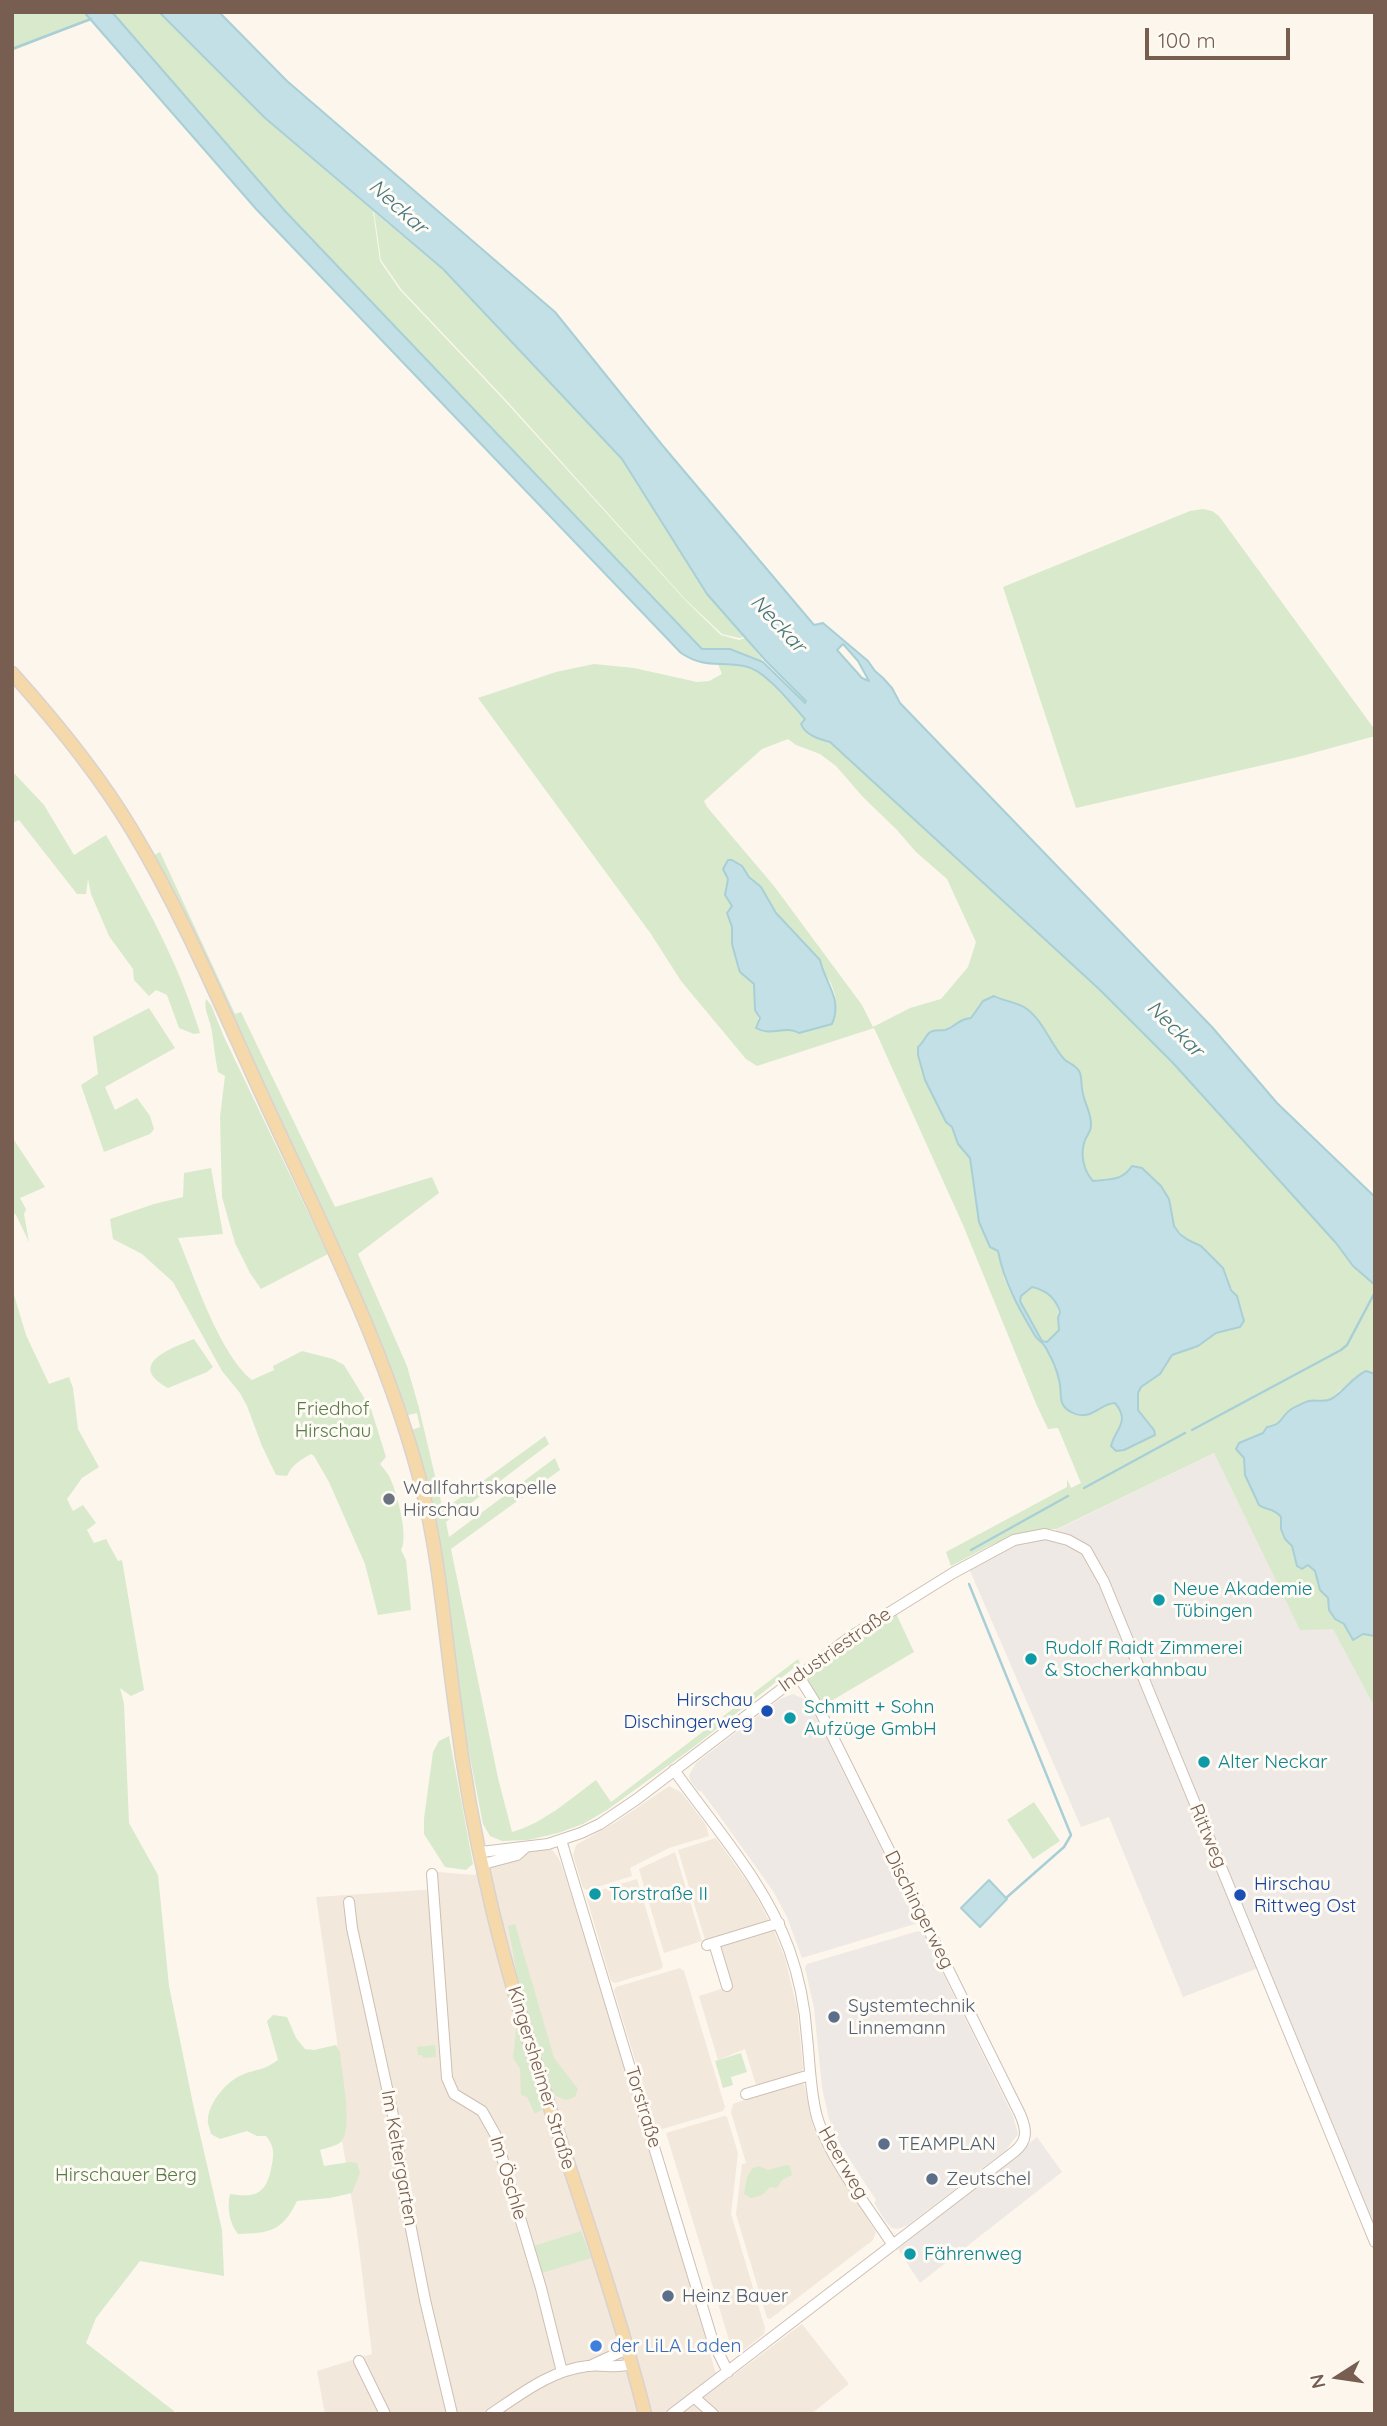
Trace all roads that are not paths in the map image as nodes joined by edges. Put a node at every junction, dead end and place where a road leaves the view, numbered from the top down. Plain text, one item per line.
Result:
1 (12, 673) edge
2 (1086, 1549) joint
3 (798, 1675) junction
4 (674, 1770) junction
5 (561, 1840) junction
6 (482, 1858) junction
7 (432, 1874) dead end
8 (349, 1902) dead end
9 (779, 1923) junction
10 (727, 1986) dead end
11 (810, 2075) junction
12 (746, 2094) dead end
13 (1375, 2242) edge
14 (893, 2245) junction
15 (626, 2349) junction
16 (359, 2361) dead end
17 (631, 2364) junction
18 (590, 2365) junction
19 (562, 2372) junction
20 (728, 2372) junction
21 (695, 2398) junction
22 (508, 2408) edge
23 (385, 2414) edge
24 (452, 2414) edge
25 (491, 2414) edge
26 (645, 2414) edge
27 (672, 2414) edge
28 (713, 2414) edge

1 - 6 main road, Kingersheimer Straße
2 - 3 street, Industriestraße
2 - 13 street, Rittweg
3 - 4 street, Industriestraße
3 - 14 street, Dischingerweg
4 - 5 street, Industriestraße
4 - 9 street, Heerweg
5 - 6 street, Industriestraße
5 - 20 street, Torstraße
6 - 15 main road, Kingersheimer Straße
7 - 19 street, Im Öschle
8 - 24 street, Im Keltergarten
9 - 10 street
9 - 11 street, Heerweg
11 - 12 street
11 - 14 street, Heerweg
14 - 20 street
15 - 17 main road, Kingersheimer Straße
15 - 18 street
16 - 23 street
17 - 18 street
17 - 26 main road, Kingersheimer Straße
18 - 19 street
19 - 22 street
20 - 21 street
21 - 27 street
21 - 28 street
22 - 25 street

